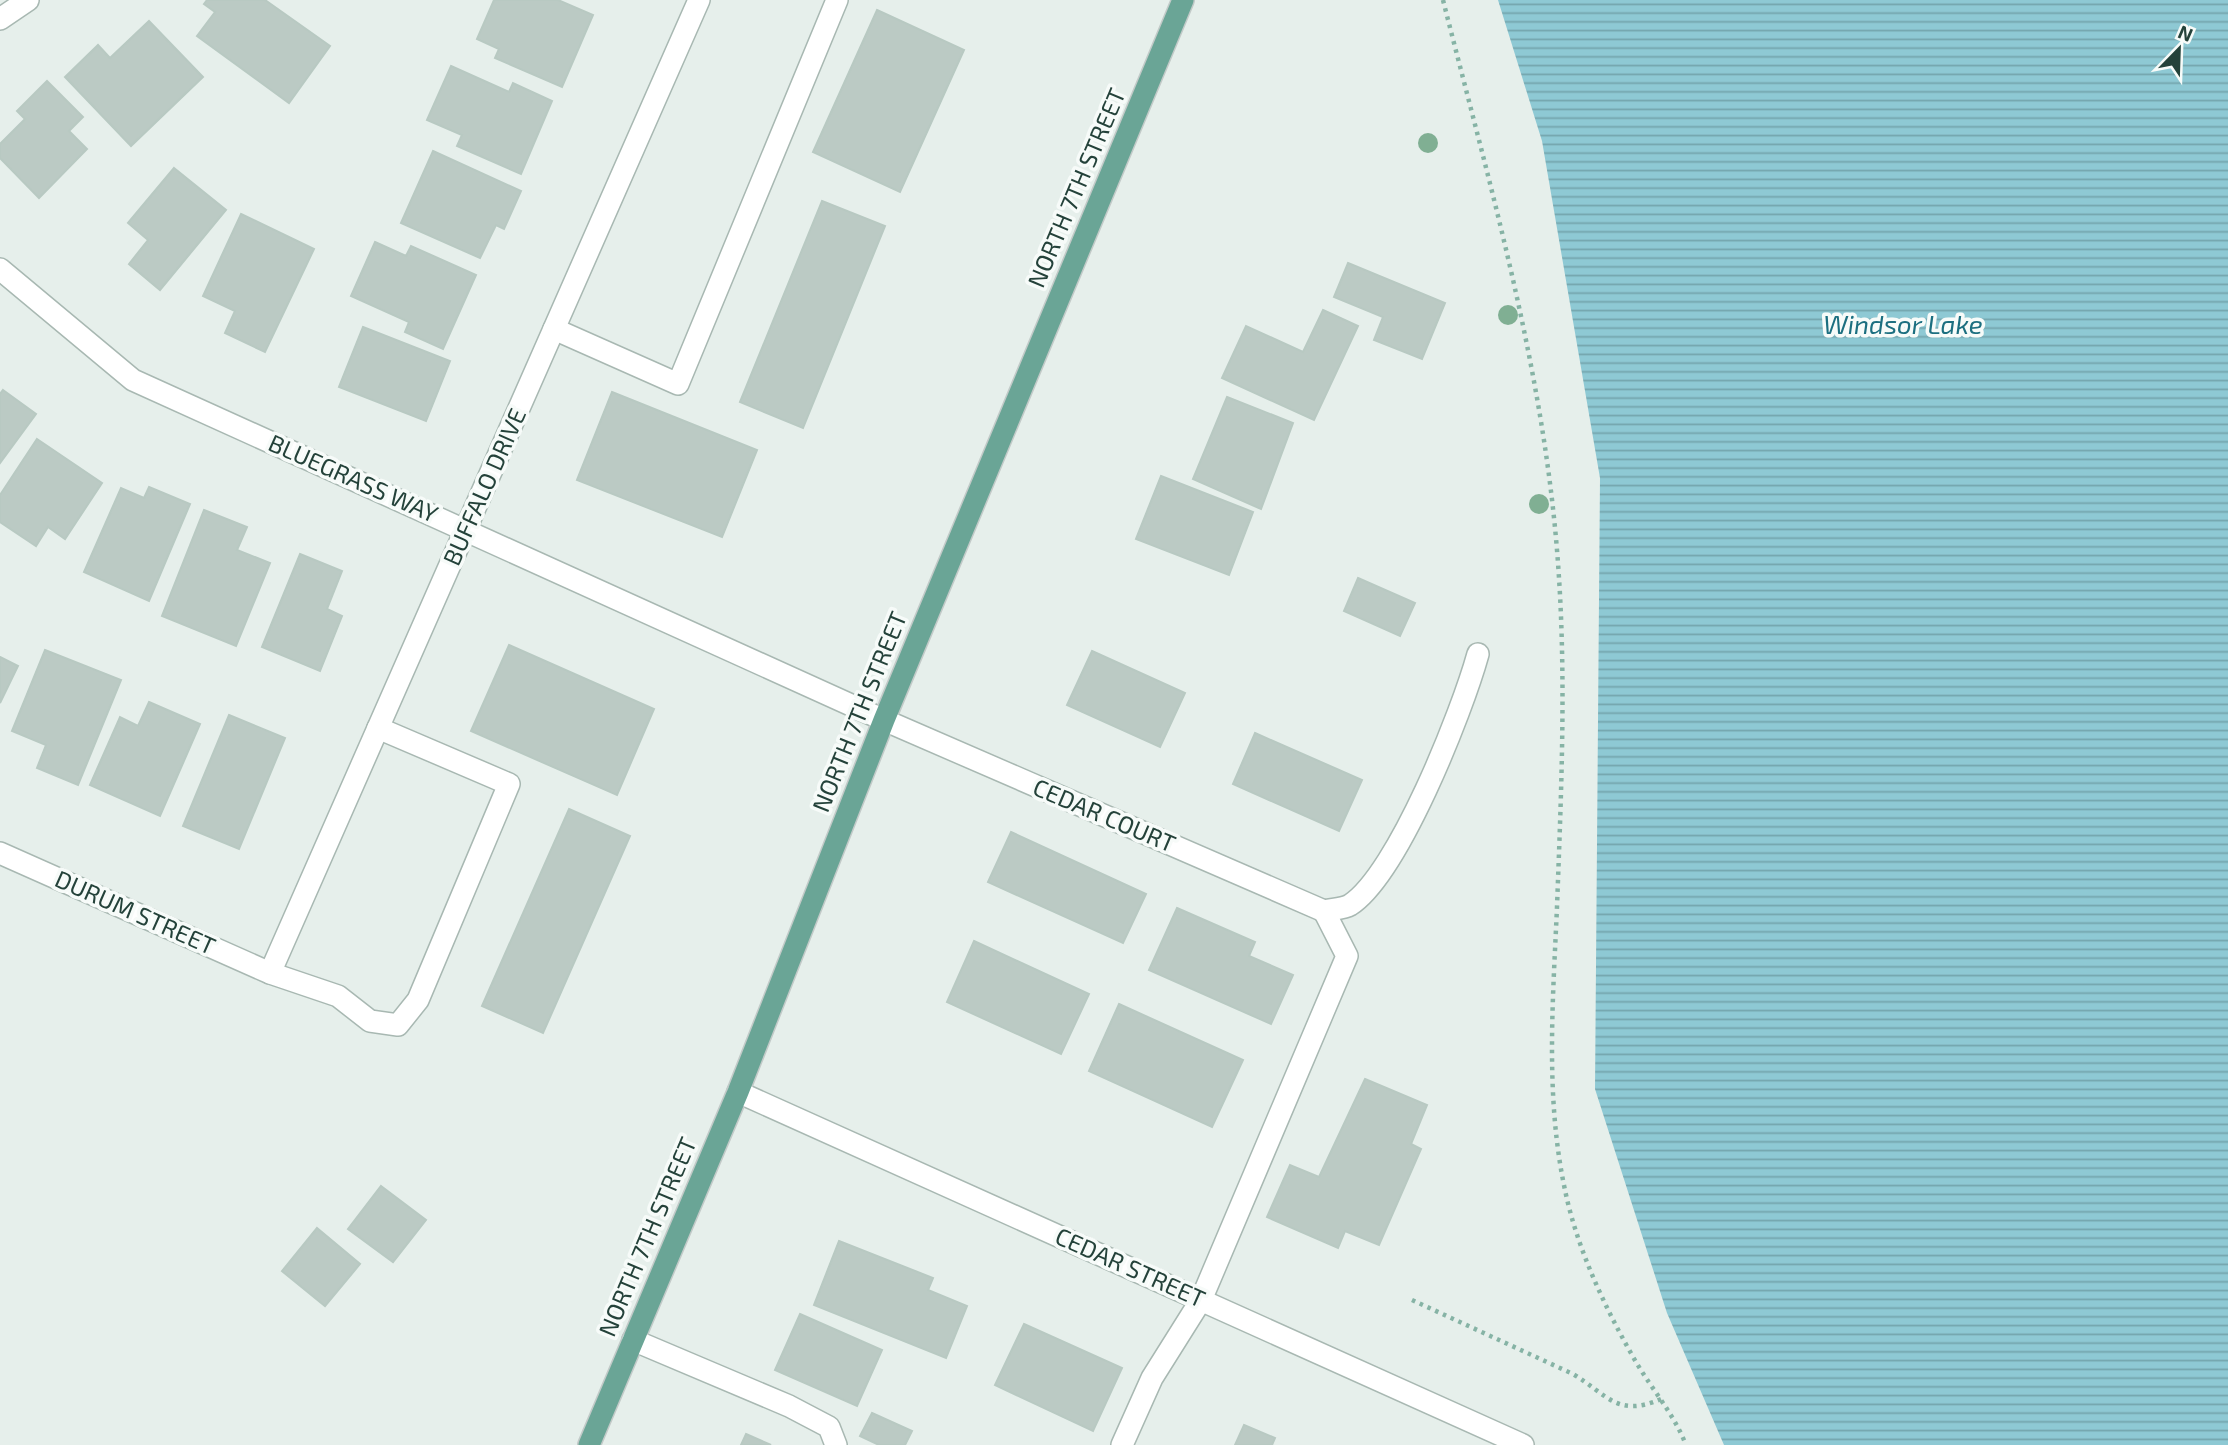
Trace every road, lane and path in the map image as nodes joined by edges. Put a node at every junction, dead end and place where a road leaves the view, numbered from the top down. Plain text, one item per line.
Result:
1 (28, 0) edge
2 (699, 0) edge
3 (837, 0) edge
4 (1183, 0) edge
5 (1443, 0) edge
6 (0, 19) edge
7 (0, 269) edge
8 (554, 329) junction
9 (466, 530) junction
10 (1478, 654) dead end
11 (884, 720) junction
12 (378, 728) junction
13 (0, 853) edge
14 (1324, 911) junction
15 (270, 974) junction
16 (737, 1091) junction
17 (1201, 1300) junction
18 (1412, 1300) dead end
19 (633, 1340) junction
20 (1661, 1399) junction
21 (589, 1445) edge
22 (836, 1445) edge
23 (1122, 1445) edge
24 (1523, 1445) edge
25 (1686, 1445) edge

1 - 6 street
2 - 8 street, BUFFALO DRIVE
3 - 8 street
4 - 11 main road, NORTH 7TH STREET
5 - 20 path
7 - 9 street, BLUEGRASS WAY
8 - 9 street, BUFFALO DRIVE
9 - 11 street, BLUEGRASS WAY
9 - 12 street, BUFFALO DRIVE
10 - 14 street
11 - 14 street, CEDAR COURT
11 - 16 main road, NORTH 7TH STREET
12 - 15 street, BUFFALO DRIVE
12 - 15 street, DURUM STREET
13 - 15 street, DURUM STREET
14 - 17 street
16 - 17 street, CEDAR STREET
16 - 19 main road, NORTH 7TH STREET
17 - 23 street
17 - 24 street, CEDAR STREET
18 - 20 path
19 - 21 main road, NORTH 7TH STREET
19 - 22 street
20 - 25 path

